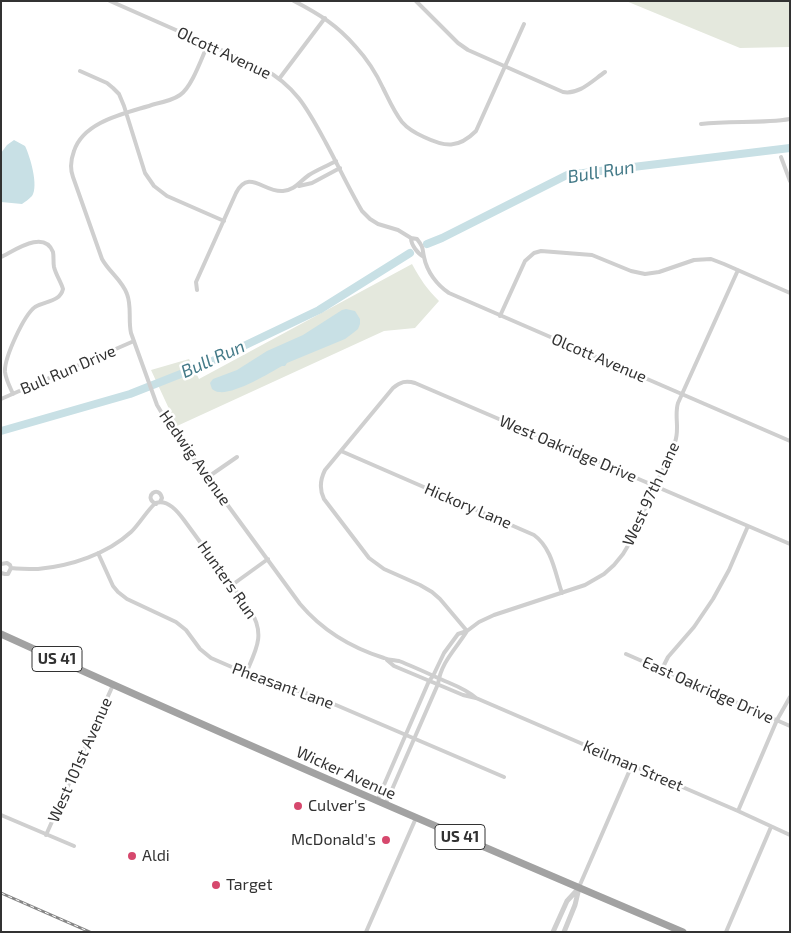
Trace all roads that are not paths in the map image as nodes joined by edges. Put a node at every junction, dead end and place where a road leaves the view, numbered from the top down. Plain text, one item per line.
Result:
1 (110, 1) edge
2 (294, 1) edge
3 (416, 1) edge
4 (324, 18) junction
5 (524, 24) dead end
6 (208, 44) junction
7 (505, 67) junction
8 (80, 71) dead end
9 (605, 72) dead end
10 (279, 79) junction
11 (126, 113) junction
12 (790, 118) edge
13 (701, 124) dead end
14 (781, 157) dead end
15 (336, 161) junction
16 (340, 168) junction
17 (790, 181) edge
18 (297, 186) junction
19 (224, 221) junction
20 (1, 257) edge
21 (738, 270) junction
22 (197, 290) dead end
23 (790, 293) edge
24 (500, 316) junction
25 (134, 341) junction
26 (3, 366) edge
27 (13, 394) junction
28 (682, 394) junction
29 (1, 399) edge
30 (790, 441) edge
31 (341, 451) junction
32 (237, 457) dead end
33 (208, 478) junction
34 (656, 486) junction
35 (748, 526) junction
36 (790, 544) edge
37 (98, 553) junction
38 (268, 559) junction
39 (1, 564) edge
40 (11, 568) junction
41 (1, 573) edge
42 (232, 585) junction
43 (562, 593) junction
44 (467, 631) junction
45 (1, 634) edge
46 (626, 654) dead end
47 (385, 658) junction
48 (662, 669) junction
49 (246, 673) junction
50 (433, 676) junction
51 (438, 678) junction
52 (429, 681) junction
53 (438, 684) junction
54 (114, 685) junction
55 (790, 696) edge
56 (476, 698) junction
57 (777, 720) junction
58 (790, 726) edge
59 (405, 736) junction
60 (414, 739) junction
61 (632, 766) junction
62 (504, 777) dead end
63 (377, 801) junction
64 (384, 804) junction
65 (738, 811) junction
66 (1, 815) edge
67 (416, 818) junction
68 (771, 827) junction
69 (46, 834) junction
70 (790, 835) edge
71 (74, 846) dead end
72 (579, 888) junction
73 (366, 932) edge
74 (553, 932) edge
75 (564, 932) edge
76 (683, 932) edge
77 (726, 932) edge

1 - 6 street, Olcott Avenue
2 - 4 street
3 - 7 street
4 - 7 street
4 - 10 street
5 - 7 street
6 - 10 street, Olcott Avenue
6 - 11 street, Hedwig Avenue
7 - 9 street
8 - 11 street
10 - 15 street, Olcott Avenue
11 - 19 street
11 - 25 street, Hedwig Avenue
12 - 13 street
14 - 17 street
15 - 16 street, Olcott Avenue
15 - 18 street
16 - 18 street
16 - 24 street, Olcott Avenue
18 - 19 street
19 - 22 street
20 - 26 street
21 - 23 street
21 - 24 street
21 - 28 street, West 97th Lane
24 - 28 street, Olcott Avenue
25 - 27 street, Bull Run Drive
25 - 33 street, Hedwig Avenue
26 - 27 street
27 - 29 street, Bull Run Drive
28 - 30 street, Olcott Avenue
28 - 34 street, West 97th Lane
31 - 34 street, West Oakridge Drive
31 - 43 street, Hickory Lane
31 - 44 street
32 - 33 street
33 - 38 street, Hedwig Avenue
34 - 35 street, West Oakridge Drive
34 - 43 street, West 97th Lane
35 - 36 street, West Oakridge Drive
35 - 48 street
37 - 40 street
37 - 42 street, Hunters Run
37 - 49 street, Pheasant Lane
38 - 42 street
38 - 47 street, Hedwig Avenue
39 - 40 street
40 - 41 street
42 - 49 street, Hunters Run
43 - 44 street, West 97th Lane
44 - 50 street, West 97th Lane
44 - 51 street, West 97th Lane
45 - 54 highway, Wicker Avenue / US 41
46 - 48 street, East Oakridge Drive
47 - 50 street, Hedwig Avenue
47 - 52 street, Hedwig Avenue
48 - 57 street, East Oakridge Drive
49 - 59 street, Pheasant Lane
50 - 51 street, Keilman Street
50 - 52 street, West 97th Lane
51 - 53 street, West 97th Lane
51 - 56 street, Keilman Street
52 - 53 street, Keilman Street
52 - 59 street, West 97th Lane
53 - 56 street, Keilman Street
53 - 60 street, West 97th Lane
54 - 63 highway, Wicker Avenue / US 41
54 - 69 street, West 101st Avenue
55 - 57 street
56 - 61 street, Keilman Street
57 - 58 street, East Oakridge Drive
57 - 65 street
59 - 60 street, Pheasant Lane
59 - 63 street, West 97th Lane
60 - 62 street, Pheasant Lane
60 - 64 street, West 97th Lane
61 - 65 street, Keilman Street
61 - 72 street
63 - 64 highway, Wicker Avenue / US 41
64 - 67 highway, Wicker Avenue / US 41
65 - 68 street, Keilman Street
66 - 69 street
67 - 72 highway, Wicker Avenue / US 41
67 - 73 street
68 - 70 street, Keilman Street
68 - 77 street
69 - 71 street
72 - 74 street
72 - 75 street
72 - 76 highway, Wicker Avenue / US 41

